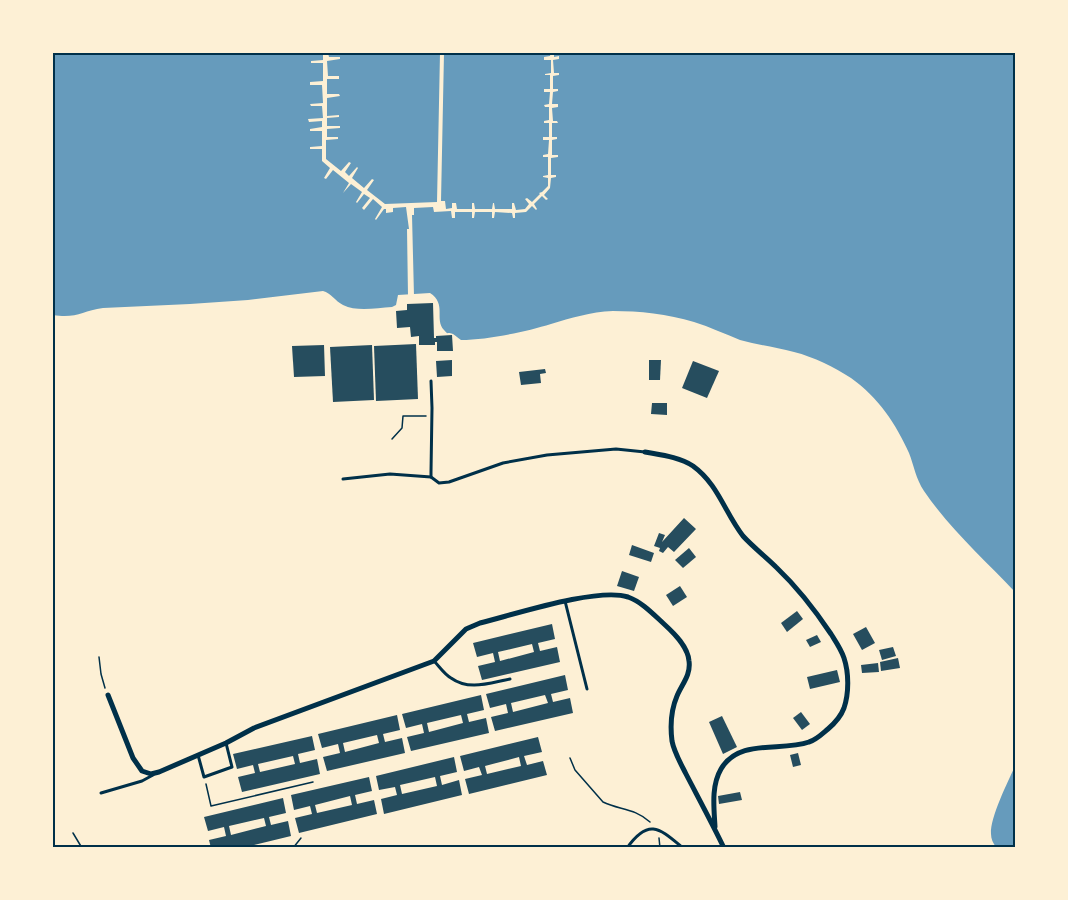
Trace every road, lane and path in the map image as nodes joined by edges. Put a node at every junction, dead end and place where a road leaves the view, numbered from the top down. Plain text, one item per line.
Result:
1 (431, 381) dead end
2 (432, 416) junction
3 (392, 439) dead end
4 (645, 452) joint
5 (431, 477) junction
6 (343, 479) dead end
7 (565, 602) junction
8 (99, 657) dead end
9 (434, 661) junction
10 (510, 679) dead end
11 (587, 689) dead end
12 (108, 695) joint
13 (226, 743) junction
14 (198, 755) junction
15 (570, 758) dead end
16 (159, 772) junction
17 (204, 777) junction
18 (313, 782) dead end
19 (101, 793) dead end
20 (657, 828) junction
21 (715, 829) junction
22 (73, 833) dead end
23 (301, 838) dead end
24 (82, 848) edge
25 (293, 848) edge
26 (627, 848) edge
27 (683, 848) edge
28 (724, 848) edge

1 - 2 lane
2 - 3 path
2 - 5 lane
4 - 5 lane
4 - 21 street
5 - 6 lane
7 - 9 street
7 - 11 lane
7 - 21 street
8 - 12 path
9 - 10 lane
9 - 13 street
12 - 16 street
13 - 14 street
13 - 17 lane
14 - 16 street
14 - 17 lane
15 - 20 path
16 - 19 lane
17 - 18 path
20 - 26 lane
20 - 27 lane
21 - 28 street
22 - 24 path
23 - 25 path

